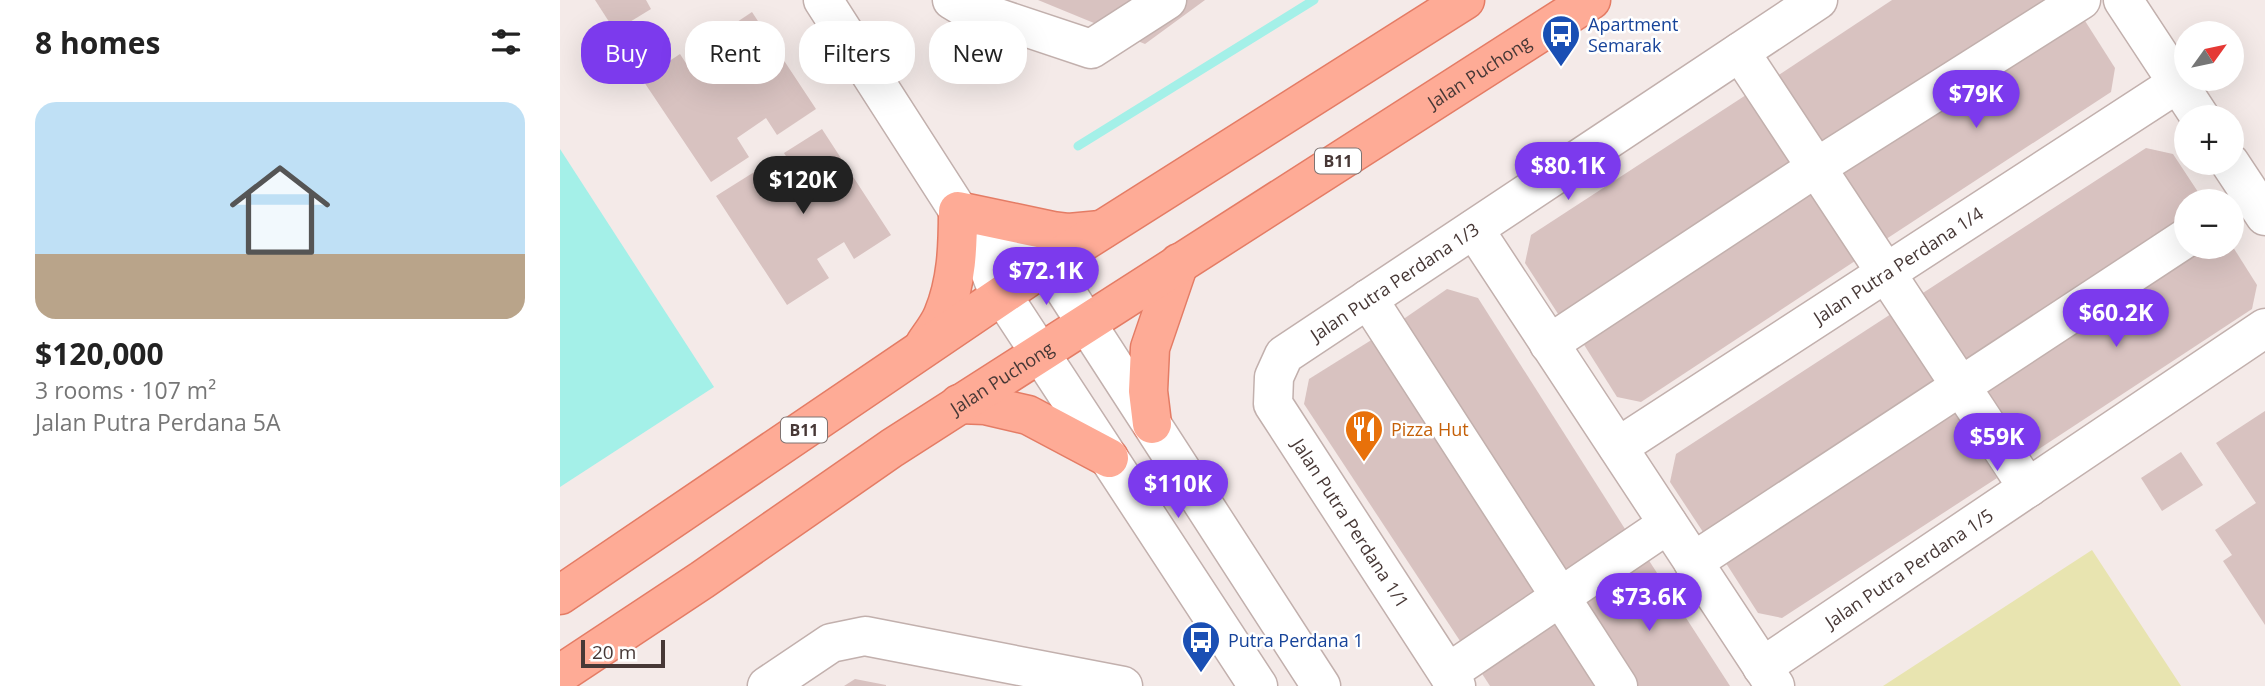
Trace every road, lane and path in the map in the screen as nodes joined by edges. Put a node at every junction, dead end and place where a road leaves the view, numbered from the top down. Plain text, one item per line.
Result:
1 (822, 0) edge
2 (952, 0) edge
3 (1167, 0) edge
4 (1465, 0) edge
5 (1591, 0) edge
6 (1818, 0) edge
7 (2081, 0) edge
8 (2123, 0) edge
9 (1740, 52) junction
10 (2174, 77) edge
11 (2174, 86) edge
12 (1817, 167) junction
13 (2235, 175) edge
14 (2249, 206) edge
15 (958, 211) junction
16 (1474, 229) junction
17 (1101, 230) junction
18 (979, 243) junction
19 (2174, 246) edge
20 (1179, 263) junction
21 (1048, 264) junction
22 (1886, 273) junction
23 (1002, 295) junction
24 (1368, 299) junction
25 (1086, 322) junction
26 (2265, 328) edge
27 (1549, 344) junction
28 (922, 348) junction
29 (1039, 352) junction
30 (1284, 355) joint
31 (1961, 386) junction
32 (959, 404) junction
33 (1152, 424) junction
34 (1618, 447) junction
35 (1109, 458) junction
36 (2028, 488) junction
37 (1668, 524) junction
38 (1693, 562) junction
39 (560, 595) edge
40 (1561, 597) junction
41 (560, 674) edge
42 (993, 674) edge
43 (1769, 676) edge
44 (1452, 680) edge
45 (767, 686) edge
46 (1123, 686) edge
47 (1258, 686) edge
48 (1321, 686) edge
49 (1618, 686) edge

1 - 15 street
2 - 3 street
4 - 17 main road, B11
5 - 20 main road, Jalan Puchong / B11
6 - 9 street, Jalan Putra Perdana 1/3
7 - 12 street
8 - 10 street
9 - 12 street
9 - 16 street, Jalan Putra Perdana 1/3
11 - 22 street, Jalan Putra Perdana 1/4
12 - 22 street
12 - 27 street
13 - 14 street
15 - 17 main road
15 - 18 street
15 - 28 main road
16 - 24 street, Jalan Putra Perdana 1/3
16 - 27 street
17 - 21 main road, B11
18 - 21 street
18 - 23 street
19 - 31 street
20 - 25 main road, Jalan Puchong / B11
20 - 33 main road
21 - 23 main road, B11
21 - 25 street
22 - 31 street
22 - 34 street, Jalan Putra Perdana 1/4
23 - 28 main road, B11
23 - 29 street
24 - 30 street, Jalan Putra Perdana 1/3
24 - 40 street
25 - 29 main road, Jalan Puchong / B11
25 - 33 street
26 - 36 street, Jalan Putra Perdana 1/5
27 - 34 street
28 - 39 main road, B11
29 - 32 main road, Jalan Puchong / B11
29 - 35 street
30 - 44 street, Jalan Putra Perdana 1/1
31 - 36 street
31 - 38 street
32 - 35 main road
32 - 41 main road, Jalan Puchong / B11
33 - 48 street
34 - 37 street
35 - 47 street
36 - 43 street, Jalan Putra Perdana 1/5
37 - 38 street
37 - 40 street
38 - 43 street
40 - 44 street
40 - 49 street
42 - 45 street
42 - 46 street

